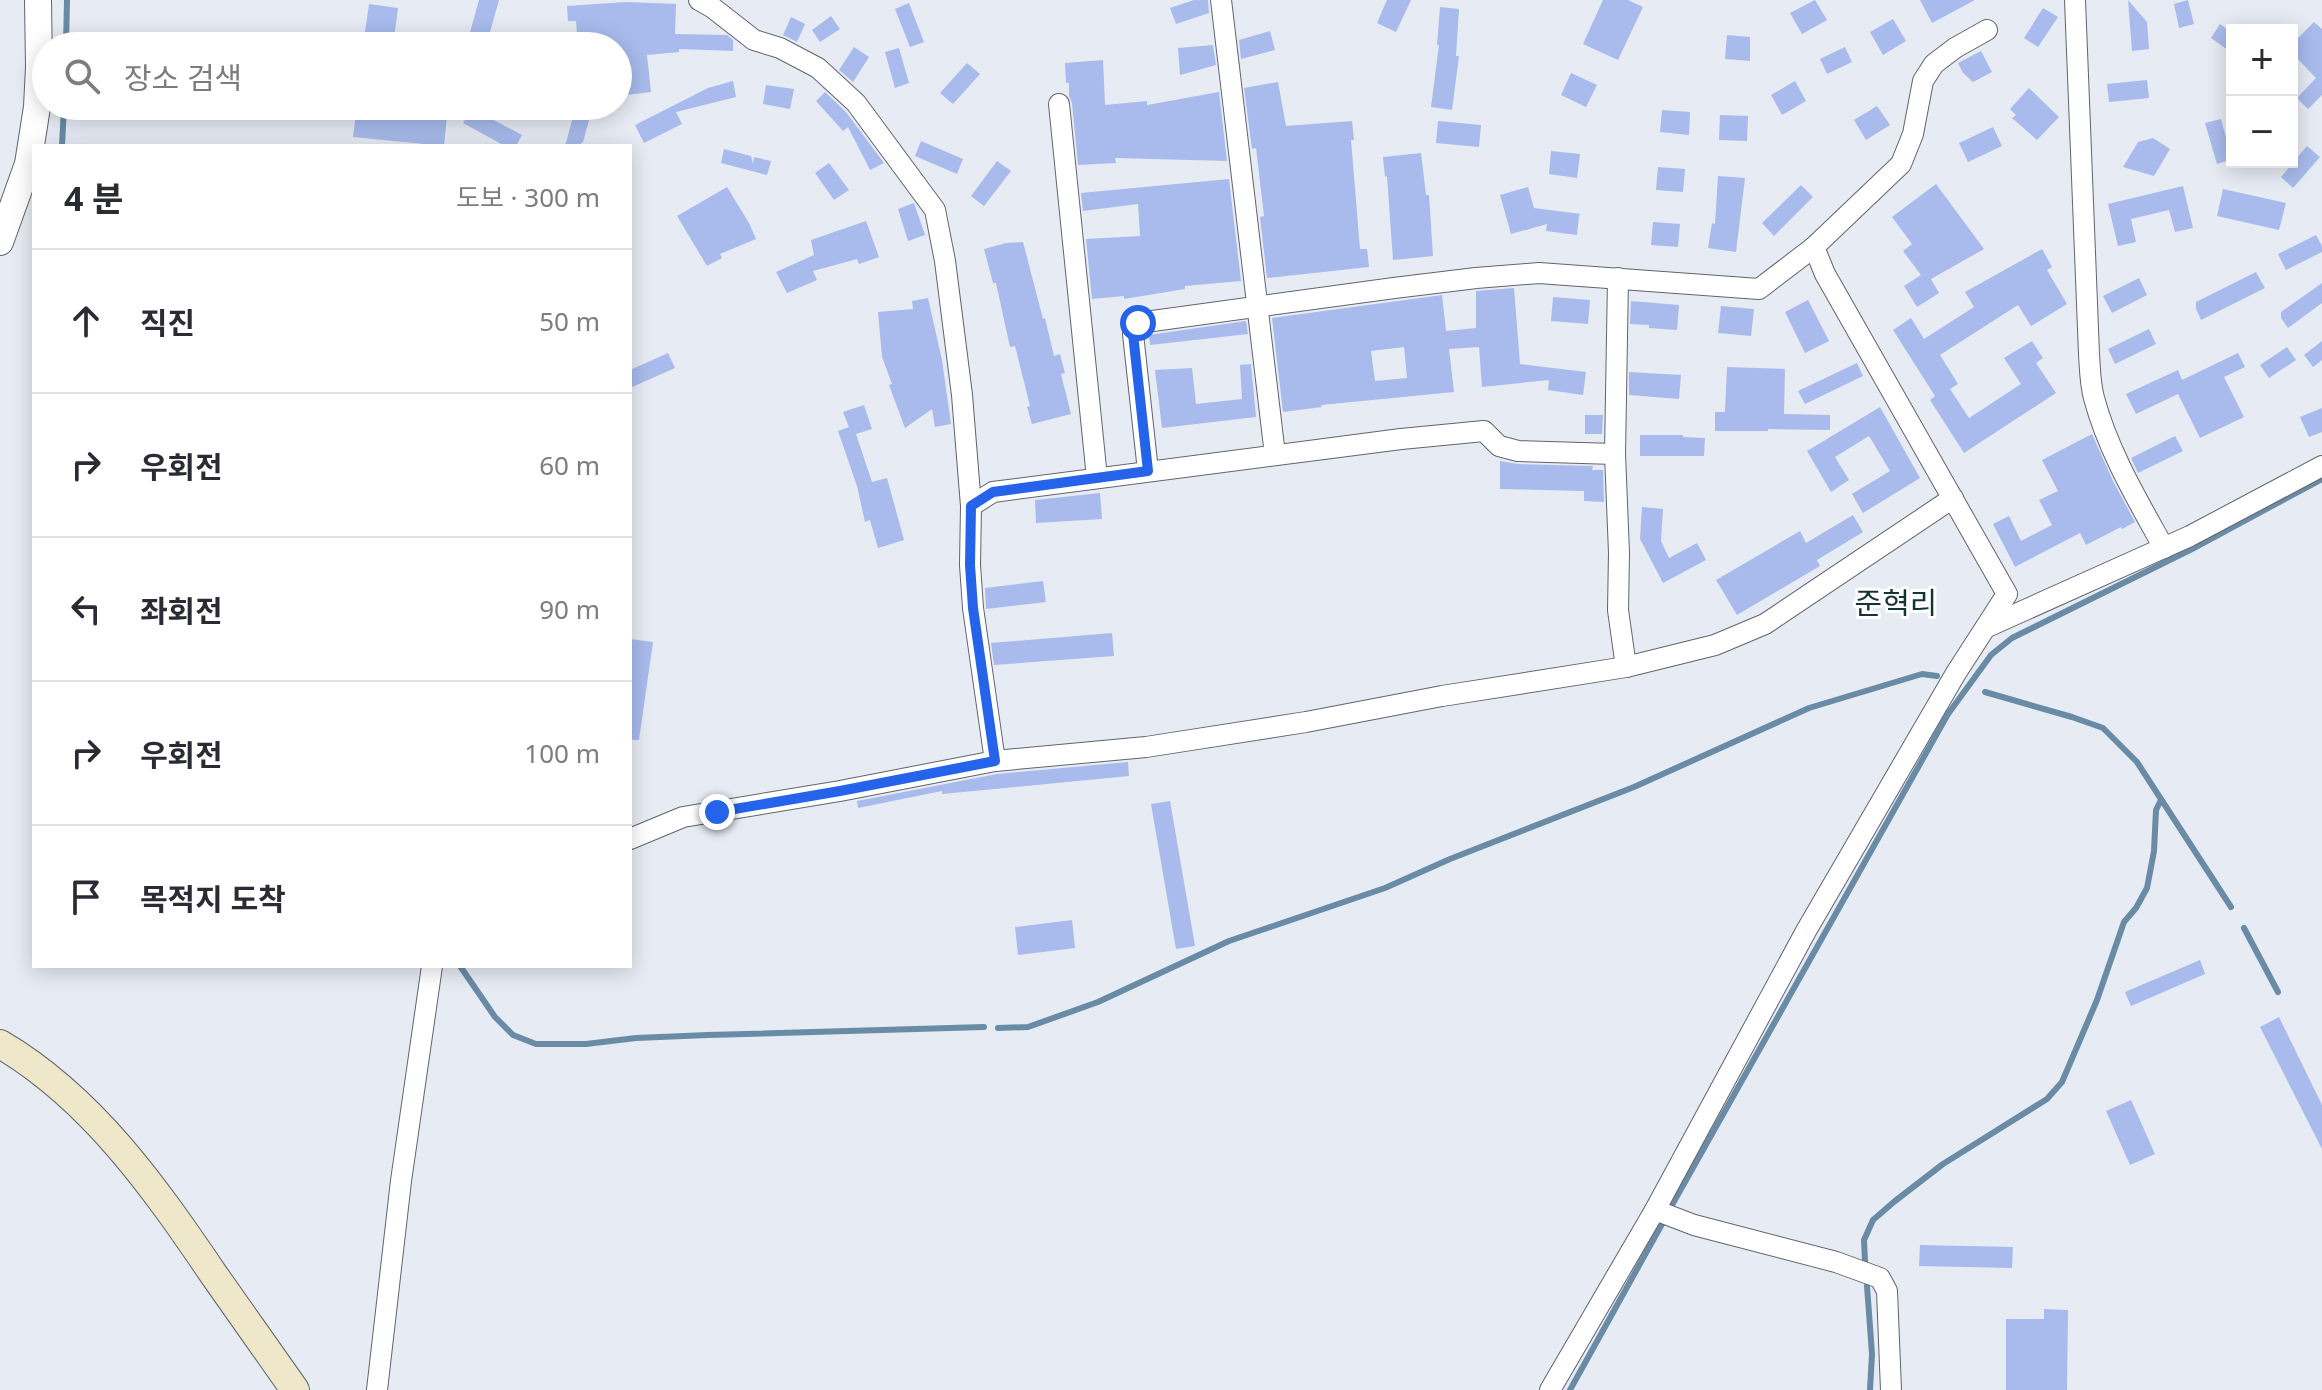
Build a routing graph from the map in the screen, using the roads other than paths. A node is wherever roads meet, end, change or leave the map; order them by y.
1 (38, 0) edge
2 (699, 0) edge
3 (1221, 0) edge
4 (2075, 0) edge
5 (1987, 30) dead end
6 (38, 32) edge
7 (1059, 104) dead end
8 (34, 120) edge
9 (0, 242) edge
10 (1814, 247) junction
11 (1618, 278) junction
12 (1258, 306) junction
13 (1615, 454) junction
14 (1275, 455) junction
15 (2322, 466) edge
16 (1148, 471) junction
17 (1097, 478) junction
18 (1953, 498) junction
19 (971, 506) junction
20 (2164, 548) junction
21 (1987, 627) junction
22 (1626, 667) junction
23 (995, 761) junction
24 (632, 838) edge
25 (432, 968) edge
26 (0, 1044) edge
27 (1655, 1210) junction
28 (295, 1390) edge
29 (377, 1390) edge
30 (1550, 1390) edge
31 (1891, 1390) edge

1 - 6 street
2 - 19 street
3 - 12 street
4 - 20 street
5 - 10 street
7 - 17 street
8 - 9 street
10 - 11 street
10 - 18 street
11 - 12 street
11 - 13 street
12 - 14 street
12 - 16 street
13 - 14 street
13 - 22 street
14 - 16 street
15 - 20 street
16 - 17 street
17 - 19 street
18 - 21 street
18 - 22 street
19 - 23 street
20 - 21 street
21 - 27 street
22 - 23 street
23 - 24 street
25 - 29 street
26 - 28 main road
27 - 30 street
27 - 31 street

